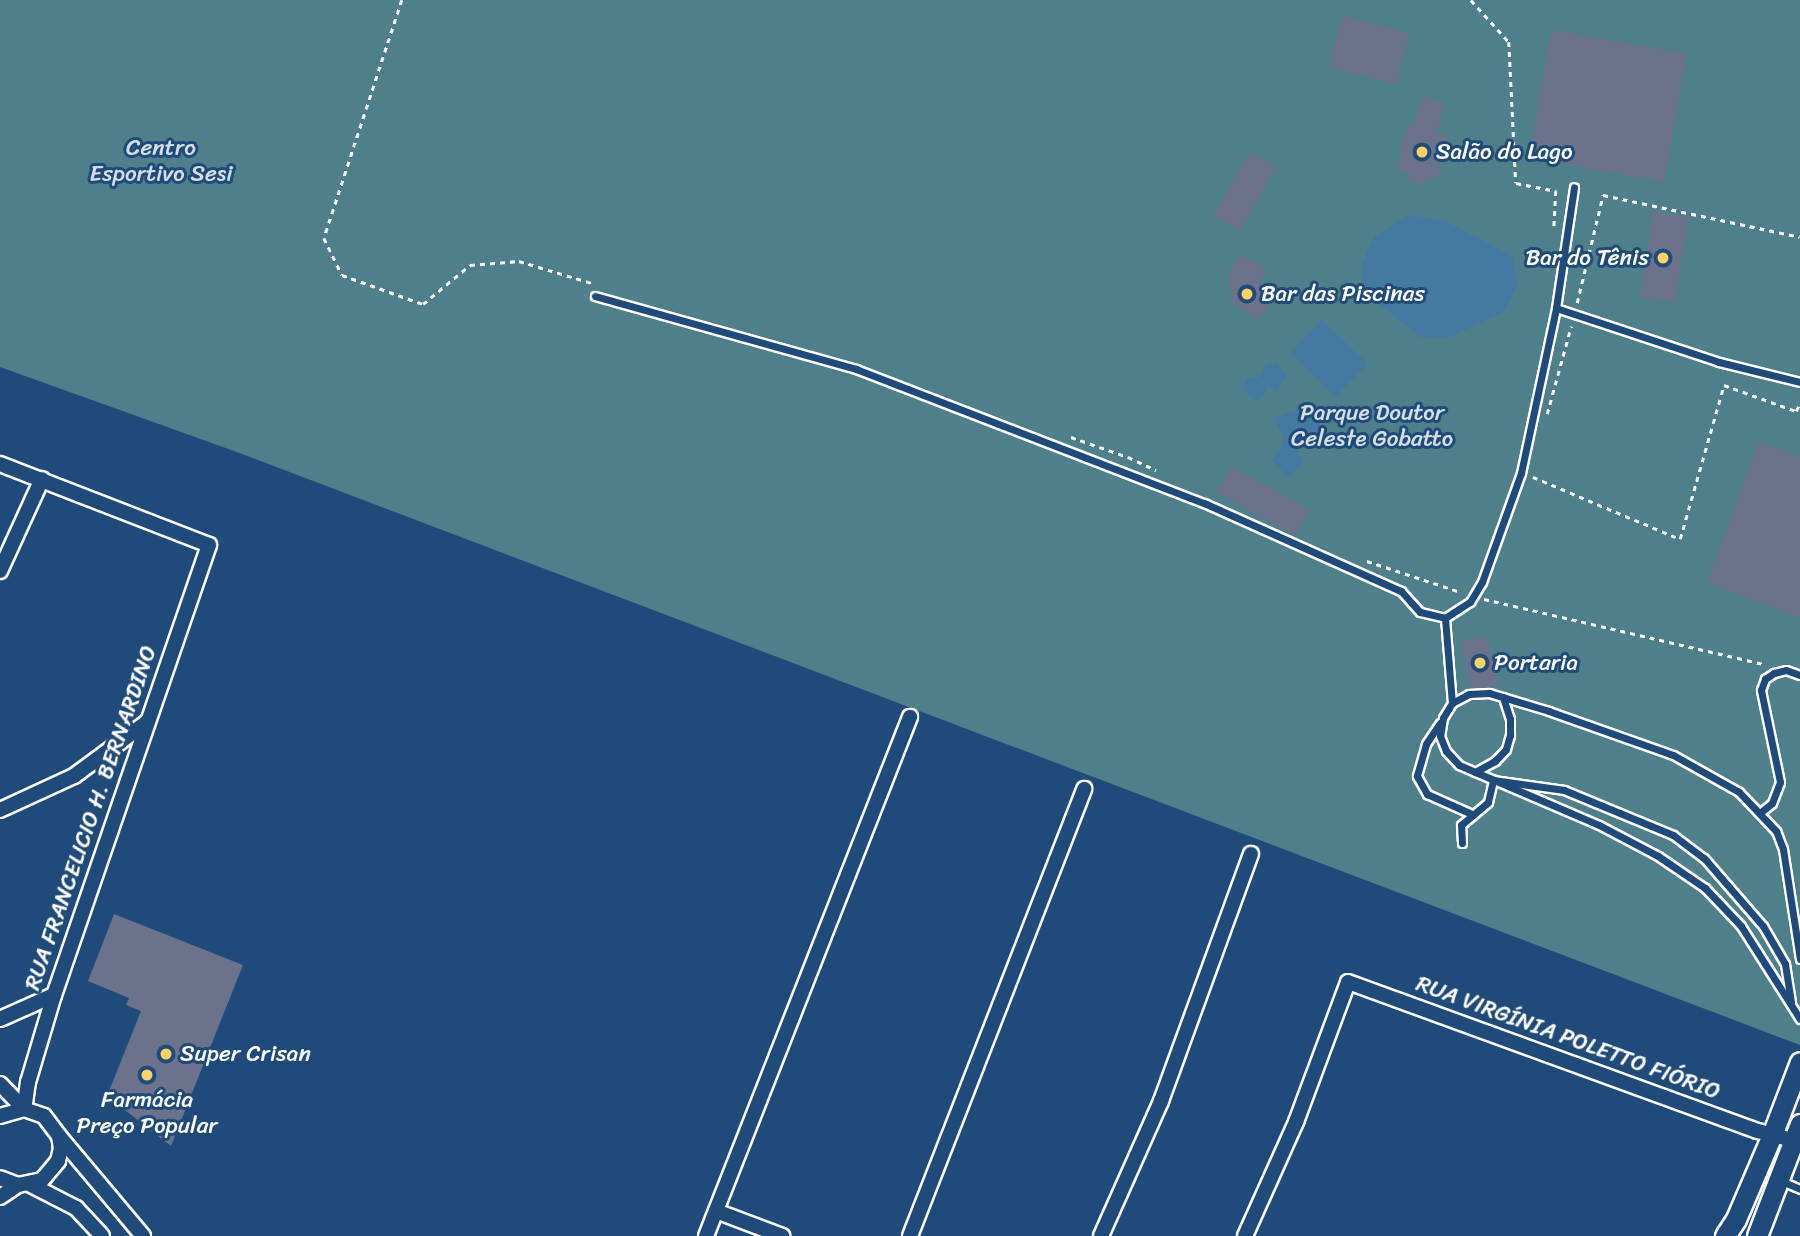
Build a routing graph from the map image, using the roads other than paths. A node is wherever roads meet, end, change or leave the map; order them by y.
1 (1574, 187) dead end
2 (595, 296) dead end
3 (1556, 308) junction
4 (1800, 382) edge
5 (0, 464) edge
6 (42, 479) junction
7 (0, 571) edge
8 (1444, 618) junction
9 (1800, 673) edge
10 (1503, 697) junction
11 (1452, 703) junction
12 (910, 718) dead end
13 (1443, 718) junction
14 (147, 722) junction
15 (1475, 772) junction
16 (1493, 780) junction
17 (1084, 789) dead end
18 (0, 810) edge
19 (1761, 812) junction
20 (1472, 814) junction
21 (1462, 843) dead end
22 (1251, 855) dead end
23 (1800, 960) edge
24 (1785, 964) junction
25 (54, 995) junction
26 (1791, 1006) junction
27 (0, 1019) edge
28 (1800, 1019) edge
29 (1800, 1062) edge
30 (0, 1084) edge
31 (24, 1109) junction
32 (0, 1116) edge
33 (1772, 1135) junction
34 (1798, 1135) edge
35 (59, 1136) junction
36 (0, 1178) edge
37 (1778, 1180) junction
38 (24, 1185) junction
39 (1800, 1189) edge
40 (0, 1197) edge
41 (716, 1211) junction
42 (710, 1235) edge
43 (102, 1236) edge
44 (143, 1236) edge
45 (782, 1236) edge
46 (910, 1236) edge
47 (1101, 1236) edge
48 (1245, 1236) edge
49 (1725, 1236) edge
50 (1757, 1236) edge

1 - 3 lane
2 - 8 lane
3 - 4 lane
3 - 8 lane
5 - 6 street
6 - 7 street
6 - 14 street, RUA FRANCELICIO H. BERNARDINO
8 - 11 lane
9 - 19 lane
10 - 11 lane
10 - 15 lane
10 - 19 lane
11 - 13 lane
12 - 41 street
13 - 15 lane
13 - 20 lane
14 - 18 street
14 - 25 street, RUA FRANCELICIO H. BERNARDINO
15 - 16 lane
16 - 20 lane
16 - 24 lane
16 - 26 lane
17 - 46 street
19 - 23 lane
20 - 21 lane
22 - 47 street
23 - 24 lane
24 - 26 lane
25 - 27 street
25 - 31 street, RUA FRANCELICIO H. BERNARDINO
26 - 28 lane
29 - 33 main road
30 - 31 street
31 - 32 street
31 - 35 street
33 - 34 street, RUA VIRGÍNIA POLETTO FIÓRIO
33 - 48 street, RUA VIRGÍNIA POLETTO FIÓRIO
33 - 49 main road
34 - 37 main road
35 - 38 street
35 - 44 street
36 - 38 street
37 - 39 lane
37 - 50 main road
38 - 40 street
38 - 43 street
41 - 42 street
41 - 45 street

